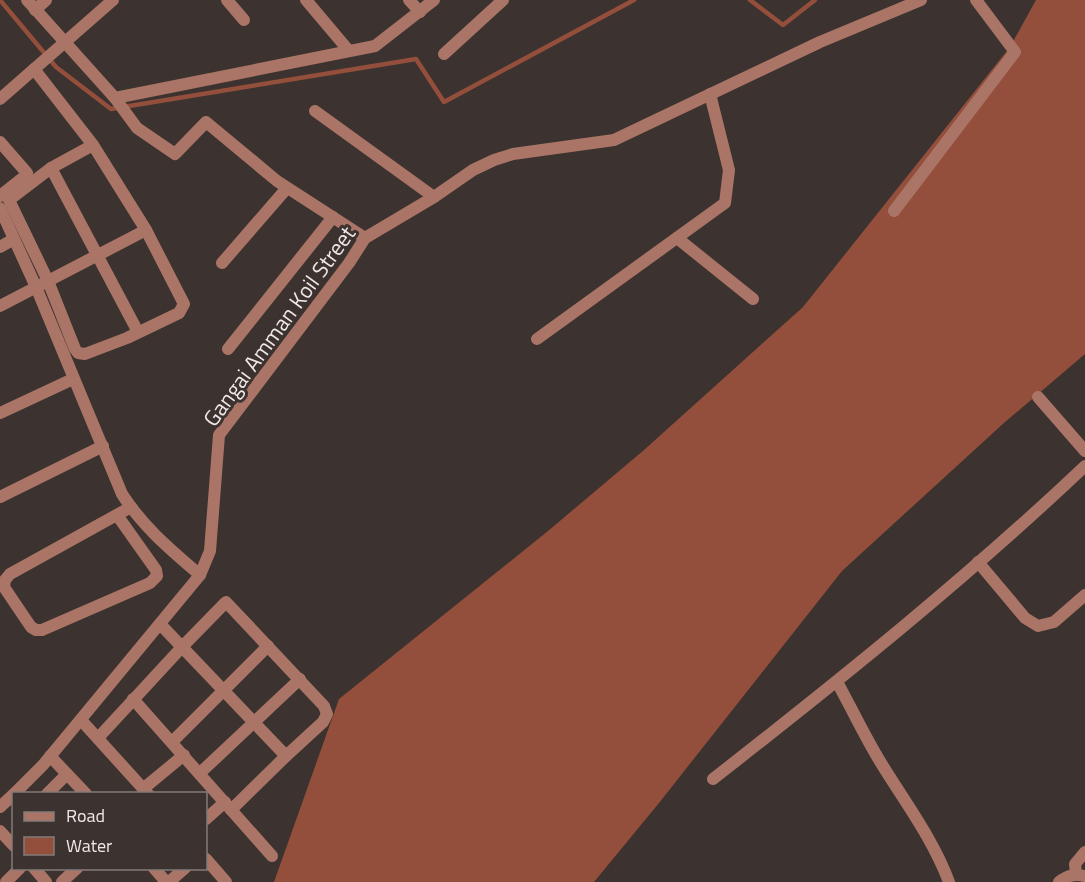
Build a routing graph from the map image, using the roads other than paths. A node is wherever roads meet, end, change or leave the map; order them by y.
1 (46, 0) edge
2 (113, 0) edge
3 (227, 0) edge
4 (306, 0) edge
5 (409, 0) edge
6 (434, 0) edge
7 (503, 0) edge
8 (921, 0) edge
9 (976, 0) edge
10 (31, 5) edge
11 (420, 12) junction
12 (244, 20) dead end
13 (65, 43) junction
14 (349, 51) junction
15 (444, 54) dead end
16 (39, 65) junction
17 (710, 94) junction
18 (0, 99) edge
19 (116, 99) junction
20 (315, 111) dead end
21 (0, 142) edge
22 (93, 145) junction
23 (51, 168) junction
24 (287, 188) junction
25 (0, 196) edge
26 (434, 197) junction
27 (0, 208) edge
28 (894, 211) dead end
29 (333, 217) junction
30 (146, 230) junction
31 (365, 238) junction
32 (677, 238) junction
33 (14, 239) junction
34 (0, 247) edge
35 (98, 256) junction
36 (222, 263) dead end
37 (48, 281) junction
38 (36, 287) junction
39 (753, 299) dead end
40 (0, 306) edge
41 (138, 332) junction
42 (537, 339) dead end
43 (228, 349) dead end
44 (73, 379) junction
45 (1038, 397) dead end
46 (0, 413) edge
47 (103, 446) junction
48 (1085, 451) edge
49 (1085, 465) edge
50 (0, 497) edge
51 (128, 504) junction
52 (117, 515) junction
53 (978, 562) junction
54 (0, 568) edge
55 (200, 574) junction
56 (1085, 595) edge
57 (160, 624) junction
58 (268, 646) junction
59 (182, 647) junction
60 (300, 679) junction
61 (837, 682) junction
62 (224, 691) junction
63 (133, 699) junction
64 (81, 720) junction
65 (254, 724) junction
66 (98, 738) junction
67 (172, 742) junction
68 (184, 755) junction
69 (50, 756) junction
70 (286, 756) junction
71 (200, 773) junction
72 (67, 774) junction
73 (713, 779) dead end
74 (146, 791) edge
75 (16, 792) edge
76 (49, 792) edge
77 (84, 792) edge
78 (12, 796) edge
79 (228, 806) junction
80 (0, 807) edge
81 (207, 818) edge
82 (1085, 852) edge
83 (272, 856) dead end
84 (207, 860) edge
85 (18, 870) edge
86 (36, 870) edge
87 (75, 870) edge
88 (156, 870) edge
89 (183, 870) edge
90 (1080, 875) edge
91 (6, 882) edge
92 (46, 882) edge
93 (62, 882) edge
94 (168, 882) edge
95 (226, 882) edge
96 (949, 882) edge
97 (1059, 882) edge

1 - 10 street
2 - 13 street
3 - 12 street
4 - 14 street
5 - 11 street
6 - 11 street
7 - 15 street
8 - 17 street, Gangai Amman Koil Street
9 - 28 street
10 - 13 street
11 - 14 street
13 - 16 street
13 - 19 street
14 - 19 street
16 - 18 street
16 - 22 street
17 - 26 street, Gangai Amman Koil Street
17 - 32 street
19 - 24 street
20 - 26 street
21 - 25 street
22 - 23 street
22 - 30 street
23 - 35 street
23 - 37 street
24 - 29 street
24 - 36 street
26 - 31 street, Gangai Amman Koil Street
27 - 33 street
29 - 31 street
29 - 43 street
30 - 35 street
30 - 41 street
31 - 55 street, Gangai Amman Koil Street
32 - 39 street
32 - 42 street
33 - 34 street
33 - 38 street
35 - 37 street
35 - 41 street
37 - 38 street
37 - 41 street
38 - 40 street
38 - 44 street
44 - 46 street
44 - 47 street
45 - 48 street
47 - 50 street
47 - 51 street
49 - 53 street
51 - 52 street
51 - 54 street
51 - 55 street
52 - 52 street
53 - 56 street
53 - 61 street
55 - 57 street, Gangai Amman Koil Street
57 - 59 street
57 - 64 street, Gangai Amman Koil Street
58 - 59 street
58 - 60 street
58 - 62 street
59 - 62 street
59 - 63 street
60 - 65 street
60 - 70 street
61 - 73 street
61 - 96 street
62 - 65 street
62 - 67 street
63 - 66 street
63 - 67 street
64 - 66 street
64 - 69 street, Gangai Amman Koil Street
65 - 70 street
65 - 71 street
66 - 74 street
67 - 68 street
68 - 71 street
68 - 74 street
69 - 72 street
69 - 75 street, Gangai Amman Koil Street
70 - 79 street
71 - 79 street
72 - 76 street
72 - 77 street
78 - 80 street, Gangai Amman Koil Street
79 - 81 street
79 - 83 street
82 - 90 street
84 - 95 street
85 - 91 street
86 - 92 street
87 - 93 street
88 - 94 street
89 - 94 street
90 - 97 street

